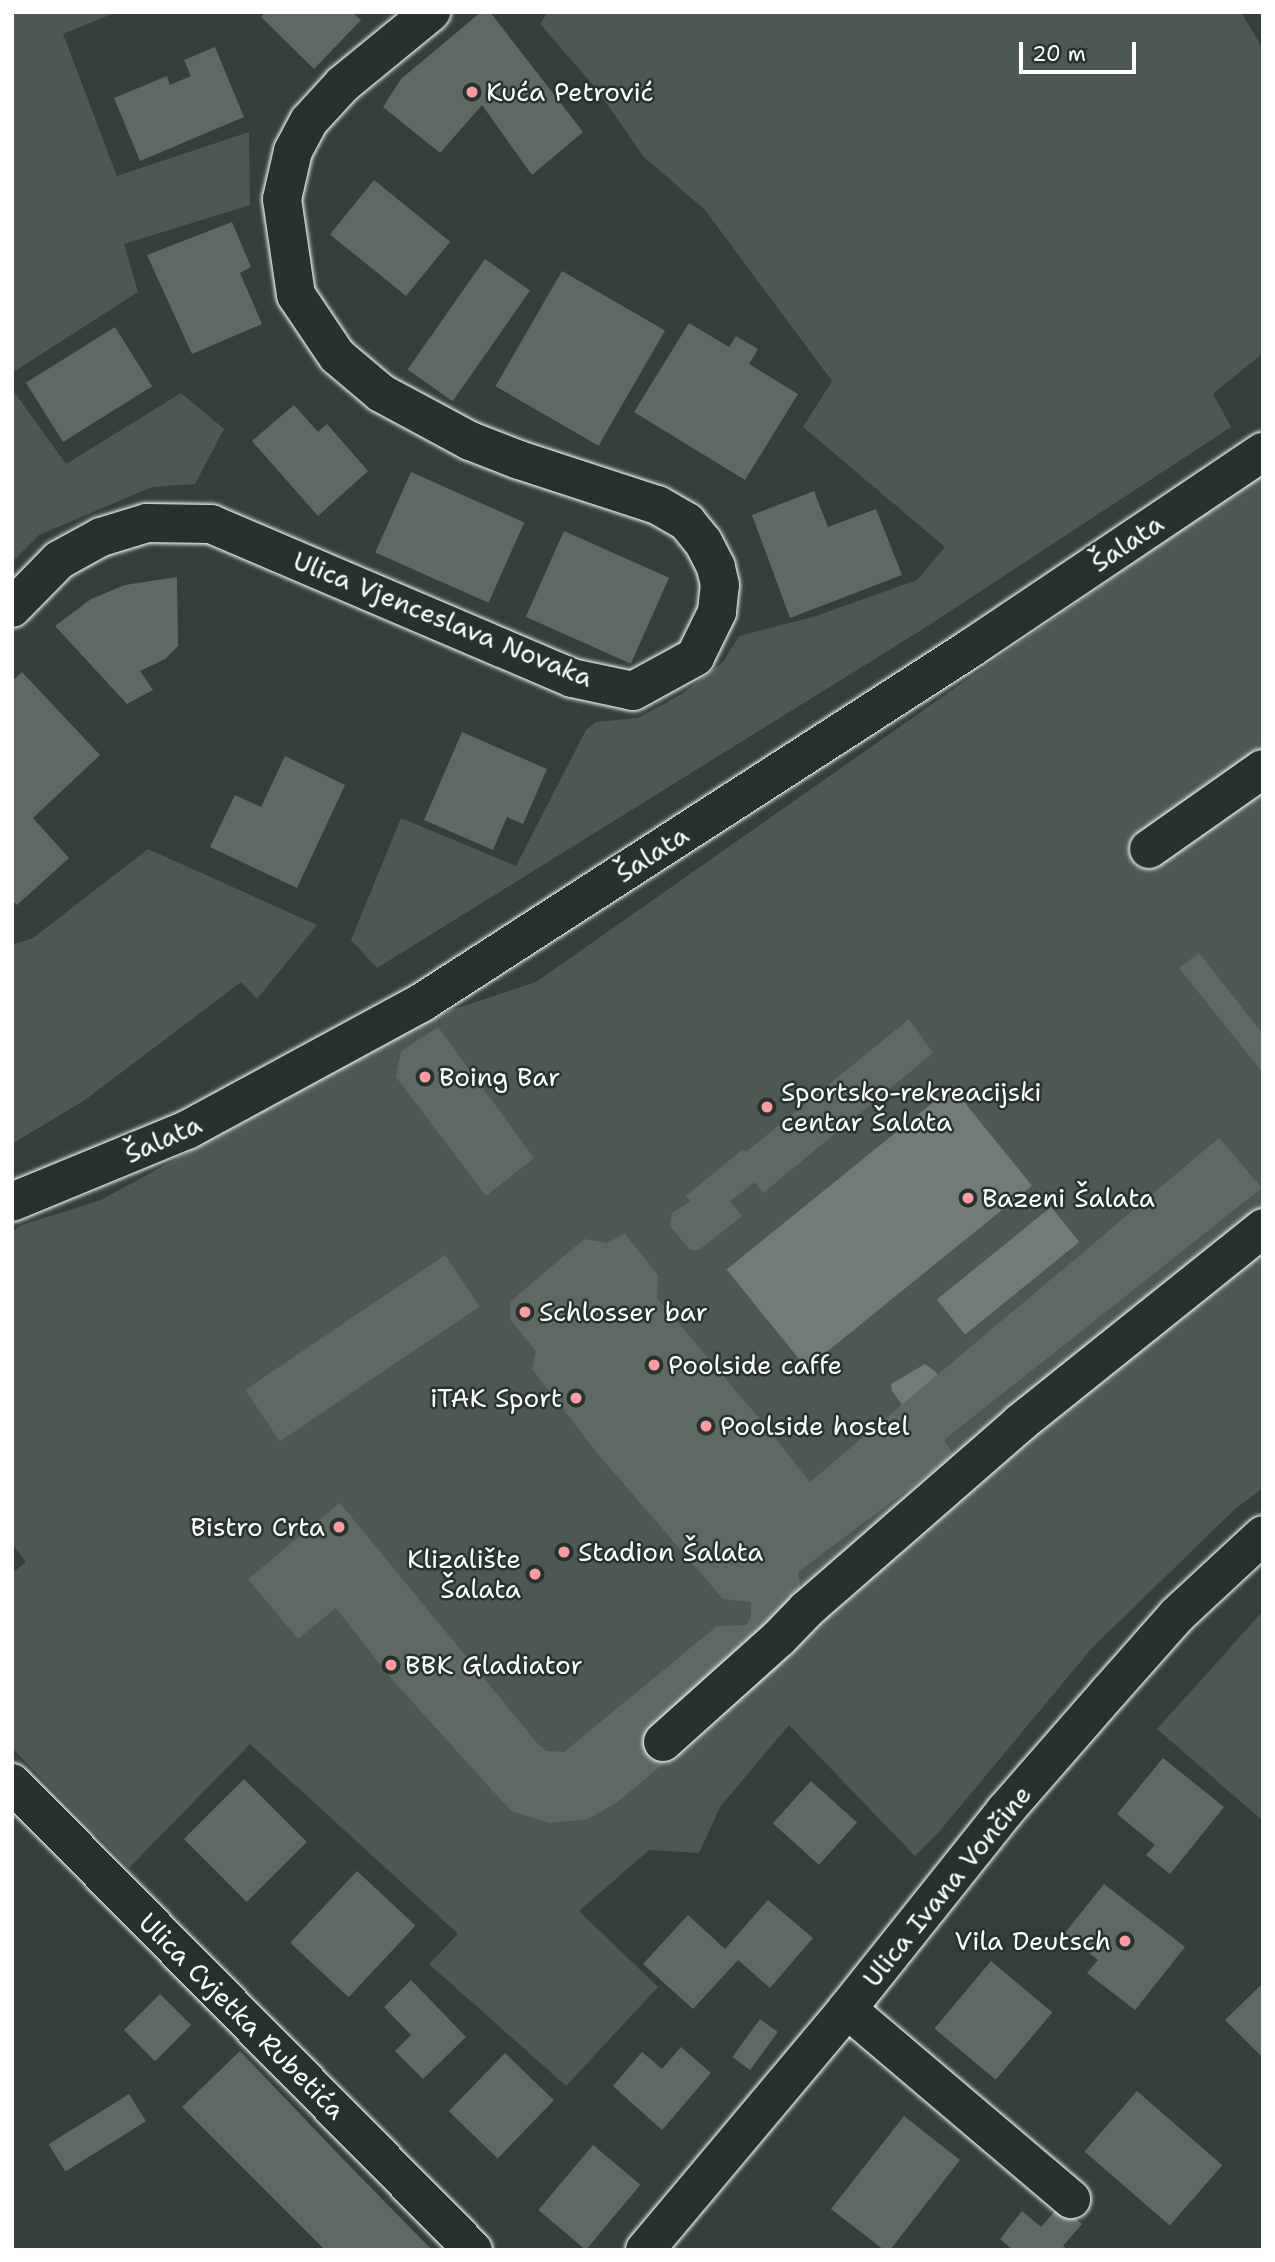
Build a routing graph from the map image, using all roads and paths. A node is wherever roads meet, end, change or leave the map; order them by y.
1 (431, 12) edge
2 (1263, 452) edge
3 (12, 608) edge
4 (1263, 769) edge
5 (1149, 849) dead end
6 (12, 1202) edge
7 (1263, 1228) edge
8 (1263, 1535) edge
9 (663, 1742) dead end
10 (12, 1783) edge
11 (847, 2009) junction
12 (1071, 2199) dead end
13 (473, 2250) edge
14 (645, 2250) edge

1 - 3 street, Ulica Vjenceslava Novaka
2 - 6 street, Šalata
4 - 5 street
7 - 9 street
8 - 11 street, Ulica Ivana Vončine
10 - 13 street, Ulica Cvjetka Rubetića
11 - 12 street
11 - 14 street, Ulica Ivana Vončine

